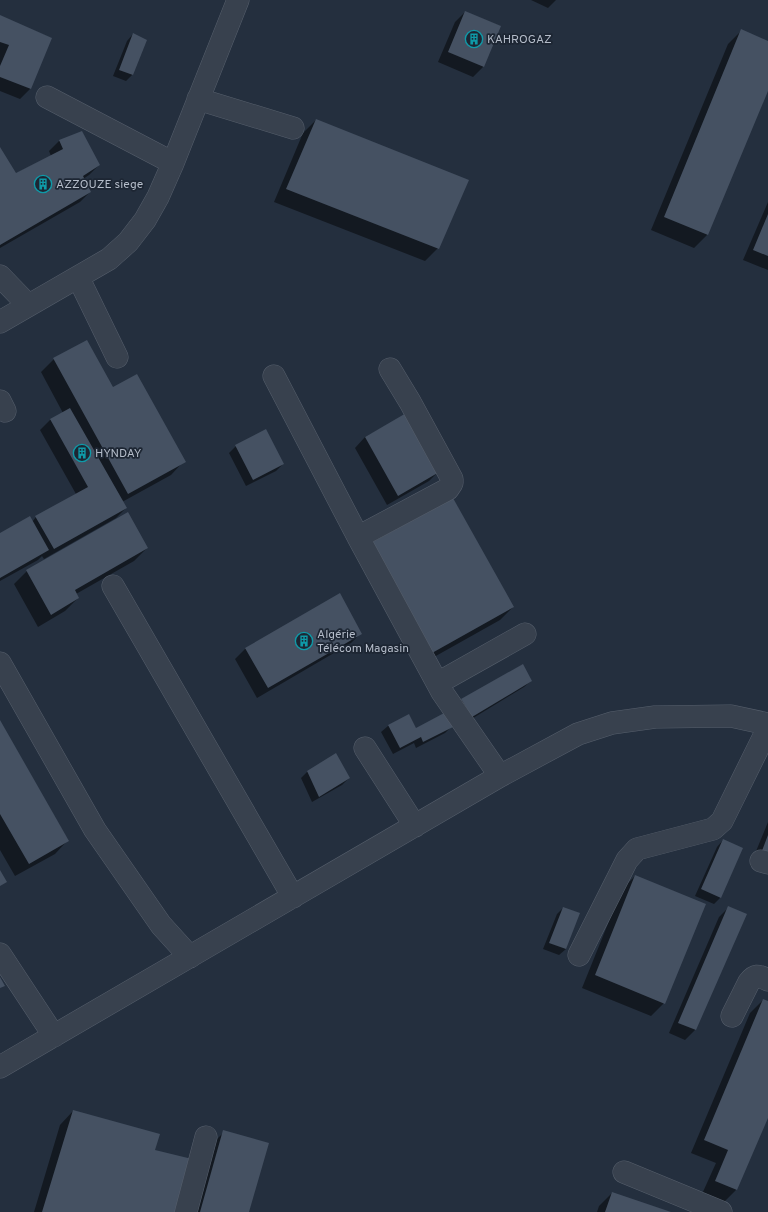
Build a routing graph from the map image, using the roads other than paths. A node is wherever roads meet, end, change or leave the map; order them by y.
1 (238, 0) edge
2 (47, 97) dead end
3 (198, 99) junction
4 (293, 128) dead end
5 (172, 163) junction
6 (0, 276) edge
7 (78, 276) junction
8 (28, 305) junction
9 (0, 322) edge
10 (117, 357) dead end
11 (390, 369) dead end
12 (274, 376) dead end
13 (358, 537) junction
14 (113, 586) dead end
15 (525, 634) dead end
16 (0, 663) edge
17 (438, 683) junction
18 (768, 724) edge
19 (768, 728) edge
20 (364, 748) dead end
21 (500, 776) junction
22 (416, 826) junction
23 (293, 897) junction
24 (0, 954) edge
25 (579, 955) dead end
26 (190, 957) junction
27 (768, 980) edge
28 (732, 1016) dead end
29 (54, 1036) junction
30 (0, 1067) edge
31 (206, 1137) dead end
32 (624, 1172) dead end
33 (186, 1212) edge
34 (721, 1212) edge

1 - 3 street
2 - 5 street
3 - 4 street
3 - 5 street
5 - 7 street
6 - 8 street
7 - 8 street
7 - 10 street
8 - 9 street
11 - 13 street
12 - 13 street
13 - 17 street
14 - 23 street
15 - 17 street
16 - 26 street
17 - 21 street
18 - 21 street
19 - 25 street
20 - 22 street
21 - 22 street
22 - 23 street
23 - 26 street
24 - 29 street
26 - 29 street
27 - 28 street
29 - 30 street
31 - 33 street
32 - 34 street

